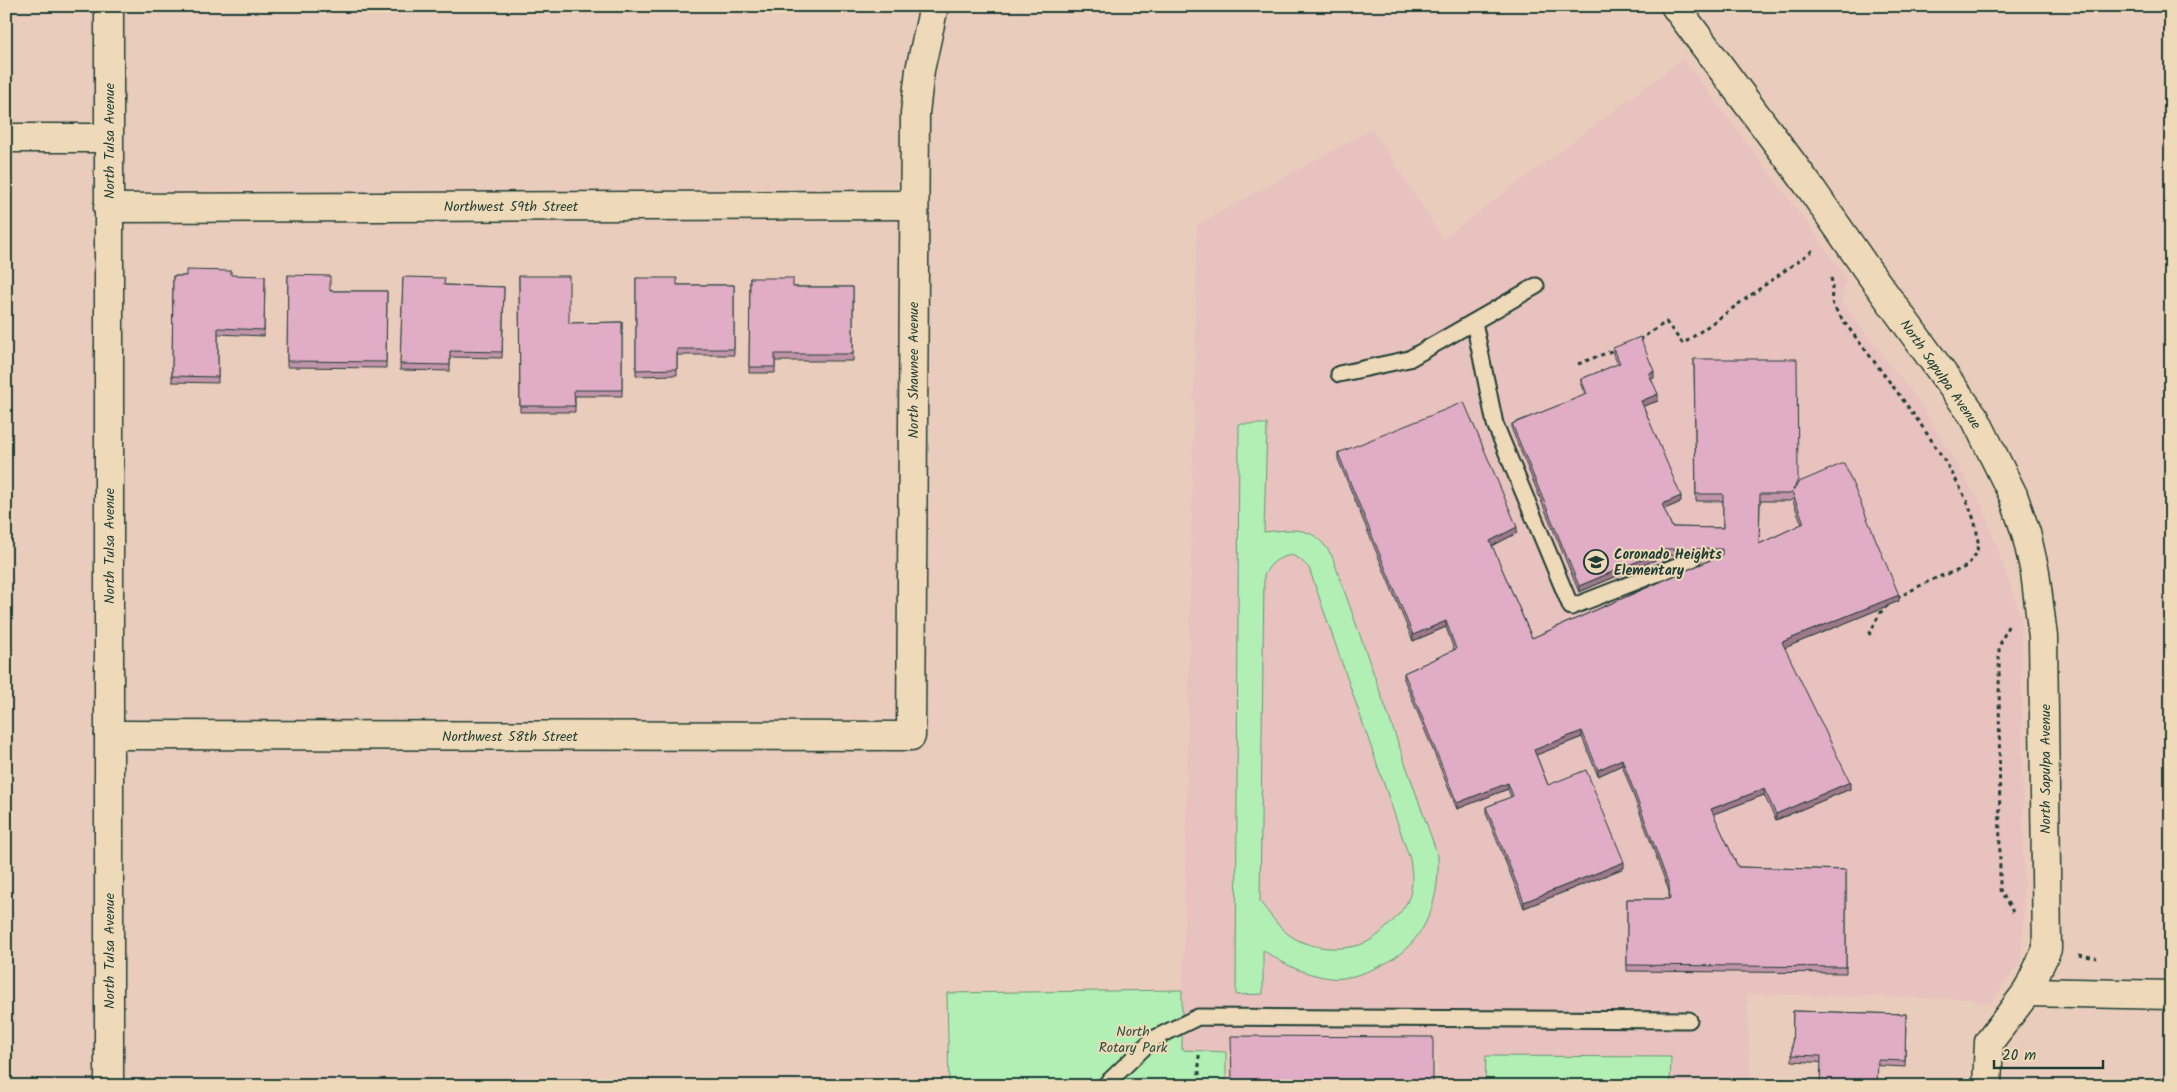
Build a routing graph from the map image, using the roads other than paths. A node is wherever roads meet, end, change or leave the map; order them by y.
1 (109, 6) edge
2 (934, 6) edge
3 (1675, 6) edge
4 (6, 138) edge
5 (108, 138) junction
6 (913, 205) junction
7 (108, 208) junction
8 (1536, 286) dead end
9 (1474, 322) junction
10 (1339, 374) dead end
11 (1692, 560) edge
12 (110, 735) junction
13 (911, 736) joint
14 (2027, 992) junction
15 (2171, 996) edge
16 (1689, 1020) dead end
17 (110, 1086) edge
18 (1104, 1086) edge
19 (1987, 1086) edge

1 - 5 street, North Tulsa Avenue
2 - 6 street, North Shawnee Avenue
3 - 14 street, North Sapulpa Avenue
4 - 5 street
5 - 7 street, North Tulsa Avenue
6 - 7 street, Northwest 59th Street
6 - 13 street, North Shawnee Avenue
7 - 12 street, North Tulsa Avenue
8 - 9 lane
9 - 10 lane
9 - 11 lane
12 - 13 street, Northwest 58th Street
12 - 17 street, North Tulsa Avenue
14 - 15 street
14 - 19 street, North Sapulpa Avenue
16 - 18 lane

